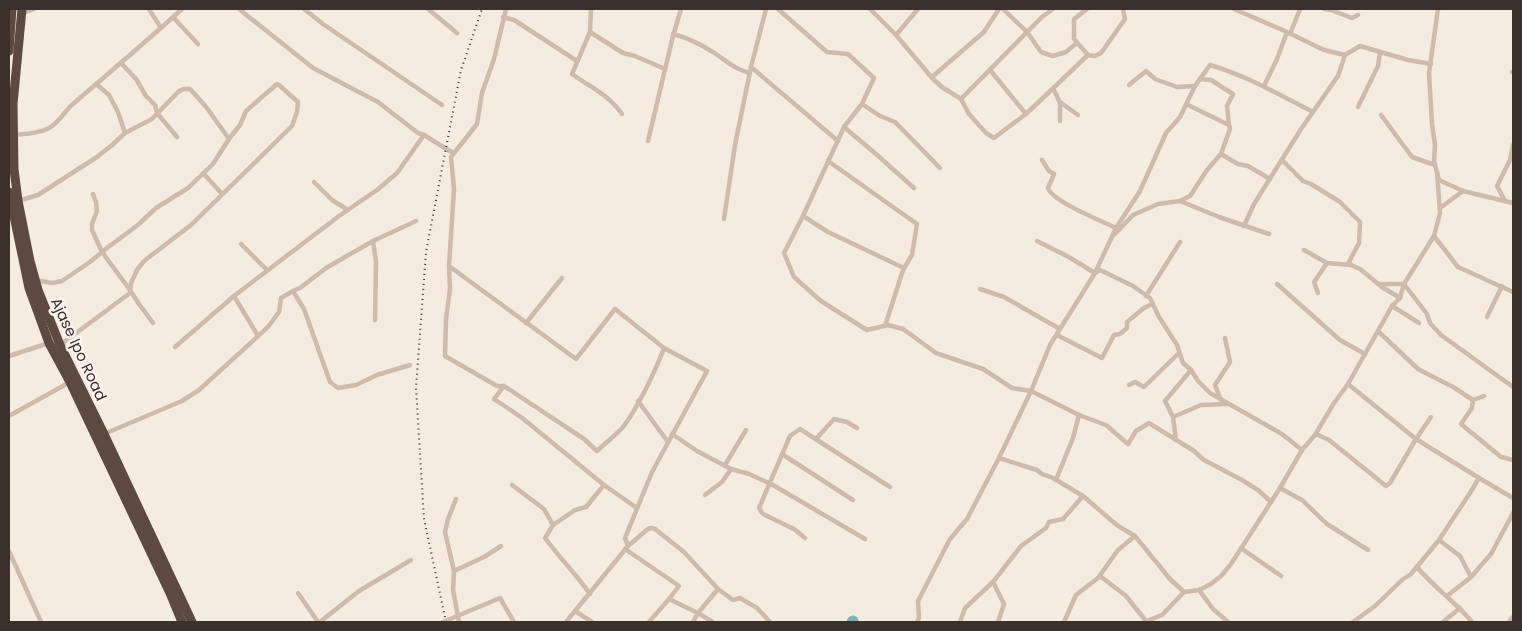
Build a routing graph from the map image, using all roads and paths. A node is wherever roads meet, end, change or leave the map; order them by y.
1 (12, 9) edge
2 (34, 9) edge
3 (149, 9) edge
4 (182, 9) edge
5 (240, 9) edge
6 (304, 9) edge
7 (428, 9) edge
8 (506, 9) edge
9 (591, 9) edge
10 (681, 9) edge
11 (766, 9) edge
12 (778, 9) edge
13 (870, 9) edge
14 (918, 9) edge
15 (999, 9) edge
16 (1003, 9) edge
17 (1043, 9) edge
18 (1053, 9) edge
19 (1087, 9) edge
20 (1123, 9) edge
21 (1234, 9) edge
22 (1300, 9) edge
23 (1324, 9) edge
24 (1438, 9) edge
25 (22, 11) edge
26 (1047, 14) junction
27 (1358, 16) dead end
28 (172, 17) junction
29 (503, 18) junction
30 (10, 23) edge
31 (160, 28) junction
32 (590, 32) junction
33 (1027, 32) junction
34 (457, 33) dead end
35 (1288, 33) junction
36 (673, 34) junction
37 (896, 35) junction
38 (1077, 43) junction
39 (198, 44) dead end
40 (9, 51) edge
41 (1380, 52) junction
42 (1088, 55) junction
43 (1345, 55) junction
44 (577, 61) junction
45 (121, 63) junction
46 (1431, 64) junction
47 (665, 69) junction
48 (750, 70) junction
49 (990, 70) junction
50 (932, 78) junction
51 (1200, 79) junction
52 (96, 84) junction
53 (1130, 85) dead end
54 (1195, 86) junction
55 (1264, 86) junction
56 (1053, 88) junction
57 (961, 99) junction
58 (1060, 102) junction
59 (862, 104) junction
60 (1186, 104) junction
61 (442, 105) dead end
62 (1358, 107) dead end
63 (1313, 112) junction
64 (157, 113) junction
65 (622, 114) dead end
66 (1026, 114) junction
67 (1381, 115) dead end
68 (1078, 116) dead end
69 (1060, 121) dead end
70 (1229, 125) junction
71 (844, 128) junction
72 (125, 133) junction
73 (13, 135) junction
74 (424, 135) junction
75 (176, 137) dead end
76 (229, 139) junction
77 (838, 140) junction
78 (648, 141) dead end
79 (1513, 145) edge
80 (453, 153) junction
81 (1221, 154) junction
82 (1042, 160) dead end
83 (1282, 160) junction
84 (828, 161) junction
85 (1435, 165) junction
86 (940, 168) dead end
87 (1437, 172) junction
88 (203, 173) junction
89 (1270, 179) junction
90 (314, 182) dead end
91 (914, 188) dead end
92 (1464, 191) junction
93 (9, 192) edge
94 (93, 194) dead end
95 (222, 194) junction
96 (18, 201) junction
97 (1180, 201) junction
98 (1505, 201) junction
99 (1513, 203) edge
100 (1440, 208) junction
101 (348, 210) junction
102 (804, 216) junction
103 (724, 219) dead end
104 (416, 221) dead end
105 (1244, 226) junction
106 (1116, 228) junction
107 (1269, 234) dead end
108 (1434, 236) junction
109 (1112, 238) junction
110 (373, 241) junction
111 (1037, 241) dead end
112 (1180, 242) dead end
113 (241, 244) dead end
114 (1304, 250) dead end
115 (102, 252) junction
116 (1328, 263) junction
117 (449, 266) junction
118 (1351, 266) junction
119 (904, 268) junction
120 (267, 270) junction
121 (1095, 273) junction
122 (562, 278) dead end
123 (35, 280) junction
124 (1278, 284) dead end
125 (1378, 284) junction
126 (1404, 284) junction
127 (1502, 286) junction
128 (980, 289) dead end
129 (130, 290) junction
130 (293, 291) junction
131 (1513, 292) edge
132 (1318, 293) dead end
133 (234, 296) junction
134 (1146, 296) junction
135 (1400, 298) junction
136 (1152, 304) junction
137 (1392, 306) junction
138 (1487, 317) dead end
139 (375, 320) dead end
140 (153, 323) dead end
141 (526, 323) junction
142 (1420, 323) dead end
143 (885, 326) junction
144 (1060, 329) junction
145 (1378, 331) junction
146 (1057, 334) junction
147 (258, 336) junction
148 (1225, 338) dead end
149 (49, 343) junction
150 (60, 345) junction
151 (174, 347) dead end
152 (664, 348) junction
153 (1179, 353) junction
154 (1365, 354) junction
155 (9, 356) edge
156 (410, 365) dead end
157 (1191, 370) junction
158 (70, 382) junction
159 (1348, 384) junction
160 (1129, 385) dead end
161 (504, 386) junction
162 (1513, 387) edge
163 (1031, 391) junction
164 (1484, 396) dead end
165 (1221, 400) junction
166 (1473, 400) junction
167 (638, 401) junction
168 (1227, 404) junction
169 (1079, 415) junction
170 (9, 416) edge
171 (1173, 416) junction
172 (1431, 417) dead end
173 (857, 428) dead end
174 (746, 430) dead end
175 (104, 434) junction
176 (672, 434) junction
177 (1316, 434) junction
178 (816, 439) junction
179 (1416, 439) junction
180 (1176, 440) junction
181 (668, 442) junction
182 (1302, 450) junction
183 (782, 454) junction
184 (999, 458) junction
185 (1513, 460) edge
186 (725, 465) junction
187 (730, 469) junction
188 (1478, 478) junction
189 (1056, 480) junction
190 (770, 484) junction
191 (512, 485) dead end
192 (604, 485) junction
193 (890, 487) dead end
194 (1280, 488) junction
195 (705, 495) dead end
196 (1084, 496) junction
197 (1513, 498) edge
198 (456, 499) dead end
199 (853, 500) dead end
200 (1270, 502) junction
201 (637, 508) junction
202 (1513, 513) edge
203 (553, 525) junction
204 (1135, 536) junction
205 (805, 538) dead end
206 (865, 539) dead end
207 (1439, 540) junction
208 (501, 546) dead end
209 (627, 547) junction
210 (1241, 548) junction
211 (1368, 550) dead end
212 (9, 551) edge
213 (411, 560) dead end
214 (1417, 567) junction
215 (454, 571) junction
216 (1100, 576) junction
217 (1282, 576) dead end
218 (1471, 577) junction
219 (993, 582) junction
220 (718, 589) junction
221 (1199, 590) junction
222 (1184, 592) junction
223 (298, 593) dead end
224 (590, 594) junction
225 (1447, 596) junction
226 (669, 599) junction
227 (1460, 608) junction
228 (576, 611) junction
229 (698, 613) junction
230 (458, 615) junction
231 (41, 622) edge
232 (182, 622) edge
233 (192, 622) edge
234 (319, 622) edge
235 (443, 622) edge
236 (459, 622) edge
237 (514, 622) edge
238 (566, 622) edge
239 (592, 622) edge
240 (649, 622) edge
241 (693, 622) edge
242 (713, 622) edge
243 (770, 622) edge
244 (917, 622) edge
245 (960, 622) edge
246 (998, 622) edge
247 (1064, 622) edge
248 (1145, 622) edge
249 (1228, 622) edge
250 (1353, 622) edge
251 (1442, 622) edge
252 (1472, 622) edge

1 - 30 highway
2 - 25 street
3 - 31 street
4 - 28 street
5 - 74 street
6 - 61 street
7 - 34 street
8 - 29 street
9 - 32 street
10 - 36 street
11 - 48 street
12 - 59 street
13 - 37 street
14 - 37 street
15 - 50 street
16 - 33 street
17 - 26 street
18 - 26 street
19 - 38 street
20 - 42 street
21 - 35 street
22 - 35 street
23 - 27 street
24 - 46 street
25 - 73 highway, Ajase Ipo Road
26 - 33 street
28 - 31 street
28 - 39 street
29 - 44 street
29 - 80 street
30 - 40 highway
31 - 45 street
32 - 44 street
32 - 47 street
33 - 38 street
33 - 49 street
35 - 43 street
35 - 55 street
36 - 47 street
36 - 48 street
37 - 50 street
38 - 42 street
41 - 43 street
41 - 46 street
41 - 62 street
42 - 56 street
43 - 63 street
44 - 65 street
45 - 52 street
45 - 64 street
46 - 85 street
47 - 78 street
48 - 77 street
48 - 103 street
49 - 57 street
49 - 66 street
50 - 57 street
51 - 54 street
51 - 55 street
51 - 70 street
52 - 72 street
52 - 73 street
53 - 54 street
54 - 60 street
55 - 63 street
56 - 58 street
56 - 66 street
57 - 66 street
58 - 68 street
58 - 69 street
59 - 71 street
59 - 86 street
60 - 70 street
60 - 106 street
63 - 83 street
64 - 72 street
64 - 75 street
64 - 76 street
67 - 85 street
70 - 81 street
71 - 77 street
71 - 91 street
72 - 96 street
73 - 96 highway, Ajase Ipo Road
74 - 80 street
74 - 101 street
76 - 88 street
76 - 95 street
77 - 84 street
79 - 98 street
80 - 117 street
81 - 89 street
81 - 97 street
82 - 106 street
83 - 89 street
83 - 118 street
84 - 102 street
84 - 119 street
85 - 87 street
87 - 92 street
87 - 100 street
88 - 95 street
88 - 115 street
89 - 105 street
90 - 101 street
92 - 98 street
92 - 100 street
93 - 149 highway, Ajase Ipo Road
94 - 115 street
95 - 129 street
96 - 123 highway, Ajase Ipo Road
97 - 105 street
97 - 109 street
98 - 99 street
100 - 108 street
101 - 120 street
102 - 119 street
102 - 143 street
104 - 110 street
105 - 107 street
106 - 109 street
108 - 126 street
108 - 127 street
109 - 121 street
110 - 130 street
110 - 139 street
111 - 121 street
112 - 134 street
113 - 120 street
114 - 116 street
115 - 123 street
115 - 129 street
116 - 118 street
116 - 132 street
117 - 141 street
117 - 161 street
118 - 125 street
119 - 143 street
120 - 133 street
121 - 134 street
121 - 144 street
122 - 141 street
123 - 150 highway, Ajase Ipo Road
124 - 154 street
125 - 126 street
125 - 135 street
126 - 135 street
126 - 162 street
127 - 131 street
127 - 138 street
128 - 144 street
129 - 140 street
129 - 150 street
130 - 147 street
130 - 156 street
133 - 147 street
133 - 151 street
134 - 136 street
135 - 137 street
136 - 146 street
136 - 153 street
137 - 142 street
137 - 145 street
141 - 152 street
143 - 163 street
144 - 146 street
145 - 154 street
145 - 166 street
146 - 163 street
147 - 175 street
148 - 165 street
149 - 155 street
149 - 158 highway, Ajase Ipo Road
150 - 175 highway, Ajase Ipo Road
152 - 167 street
152 - 176 street
153 - 157 street
153 - 160 street
154 - 159 street
157 - 165 street
157 - 171 street
158 - 170 street
158 - 232 highway, Ajase Ipo Road
159 - 177 street
159 - 179 street
161 - 167 street
161 - 192 street
163 - 169 street
163 - 184 street
164 - 166 street
165 - 168 street
166 - 185 street
167 - 181 street
168 - 171 street
168 - 182 street
169 - 180 street
169 - 189 street
171 - 180 street
172 - 179 street
173 - 178 street
174 - 186 street
175 - 233 highway, Ajase Ipo Road
176 - 181 street
176 - 186 street
177 - 179 street
177 - 182 street
178 - 183 street
178 - 193 street
179 - 188 street
180 - 200 street
181 - 201 street
182 - 194 street
183 - 190 street
183 - 199 street
184 - 189 street
184 - 244 street
186 - 187 street
187 - 190 street
187 - 195 street
188 - 197 street
188 - 207 street
189 - 196 street
190 - 205 street
190 - 206 street
191 - 203 street
192 - 201 street
192 - 203 street
194 - 200 street
194 - 211 street
196 - 204 street
196 - 219 street
198 - 215 street
200 - 210 street
201 - 209 street
202 - 218 street
203 - 224 street
204 - 216 street
204 - 222 street
207 - 214 street
207 - 218 street
208 - 215 street
209 - 220 street
209 - 224 street
209 - 226 street
210 - 217 street
210 - 221 street
212 - 231 street
213 - 234 street
214 - 225 street
214 - 250 street
215 - 230 street
216 - 247 street
216 - 248 street
218 - 225 street
219 - 245 street
219 - 246 street
220 - 229 street
220 - 243 street
221 - 222 street
221 - 249 street
222 - 248 street
223 - 234 street
224 - 228 street
225 - 227 street
226 - 229 street
226 - 240 street
227 - 251 street
227 - 252 street
228 - 238 street
228 - 239 street
229 - 241 street
229 - 242 street
230 - 235 street
230 - 236 street
230 - 237 street

